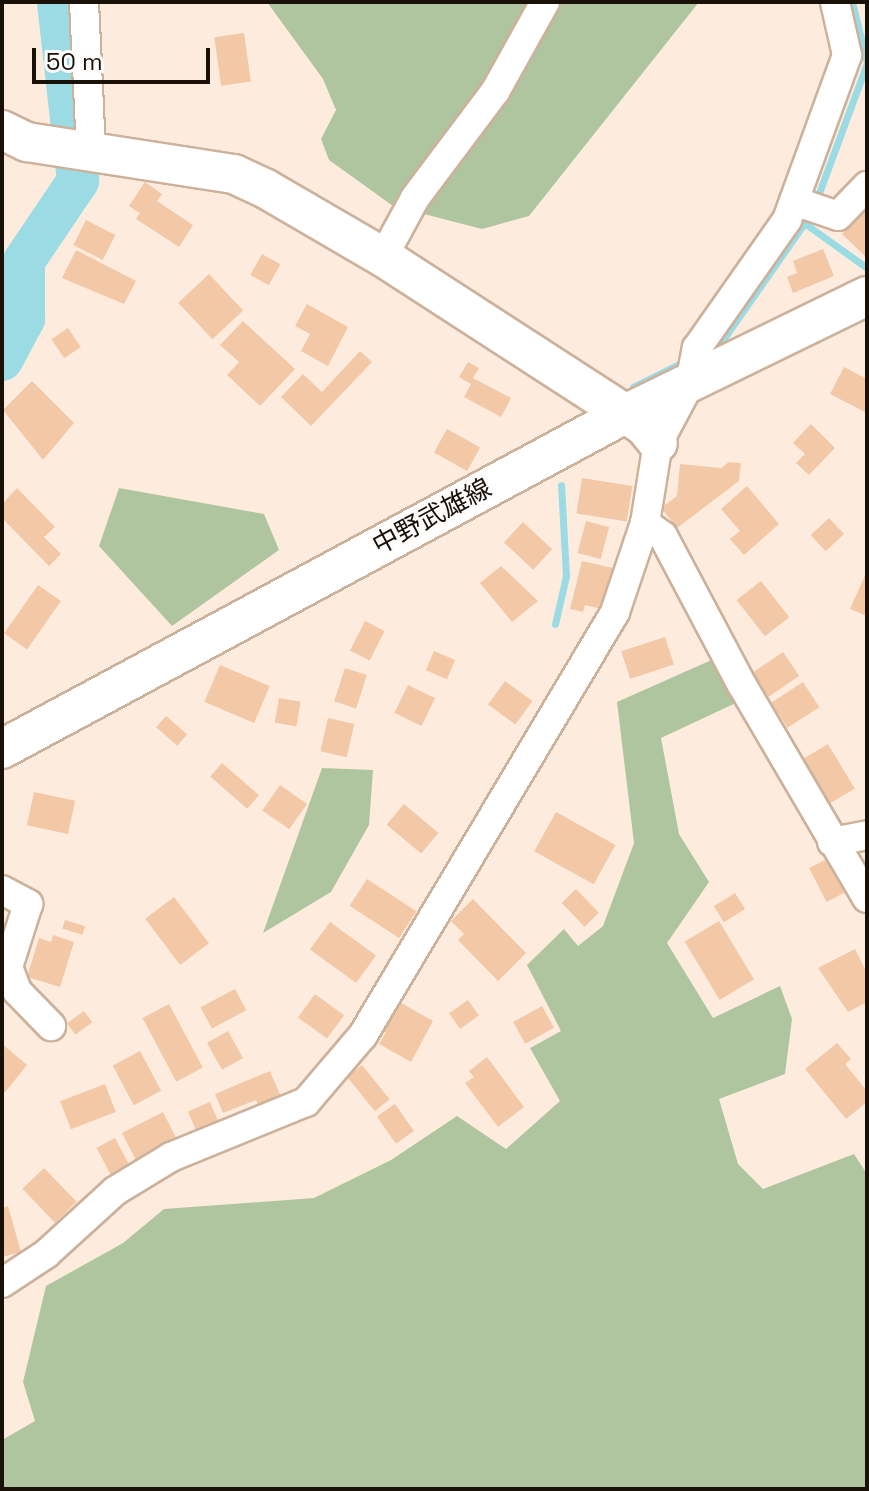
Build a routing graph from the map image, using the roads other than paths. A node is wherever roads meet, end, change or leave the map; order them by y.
1 (84, 2) edge
2 (545, 2) edge
3 (835, 2) edge
4 (2, 130) edge
5 (73, 150) junction
6 (867, 186) edge
7 (794, 201) junction
8 (383, 257) junction
9 (867, 296) edge
10 (693, 366) junction
11 (623, 415) junction
12 (658, 443) junction
13 (645, 523) junction
14 (2, 749) edge
15 (867, 835) edge
16 (832, 842) junction
17 (2, 890) edge
18 (867, 898) edge
19 (51, 1026) dead end
20 (2, 1283) edge

1 - 5 street
2 - 8 street
3 - 7 street
4 - 5 main road
5 - 8 main road
6 - 7 street
7 - 10 street
8 - 11 main road
9 - 10 main road, 中野武雄線
10 - 11 main road, 中野武雄線
10 - 12 street
11 - 12 main road
11 - 14 main road, 中野武雄線
12 - 13 street
13 - 16 street
13 - 20 street
15 - 16 street
16 - 18 street
17 - 19 street

